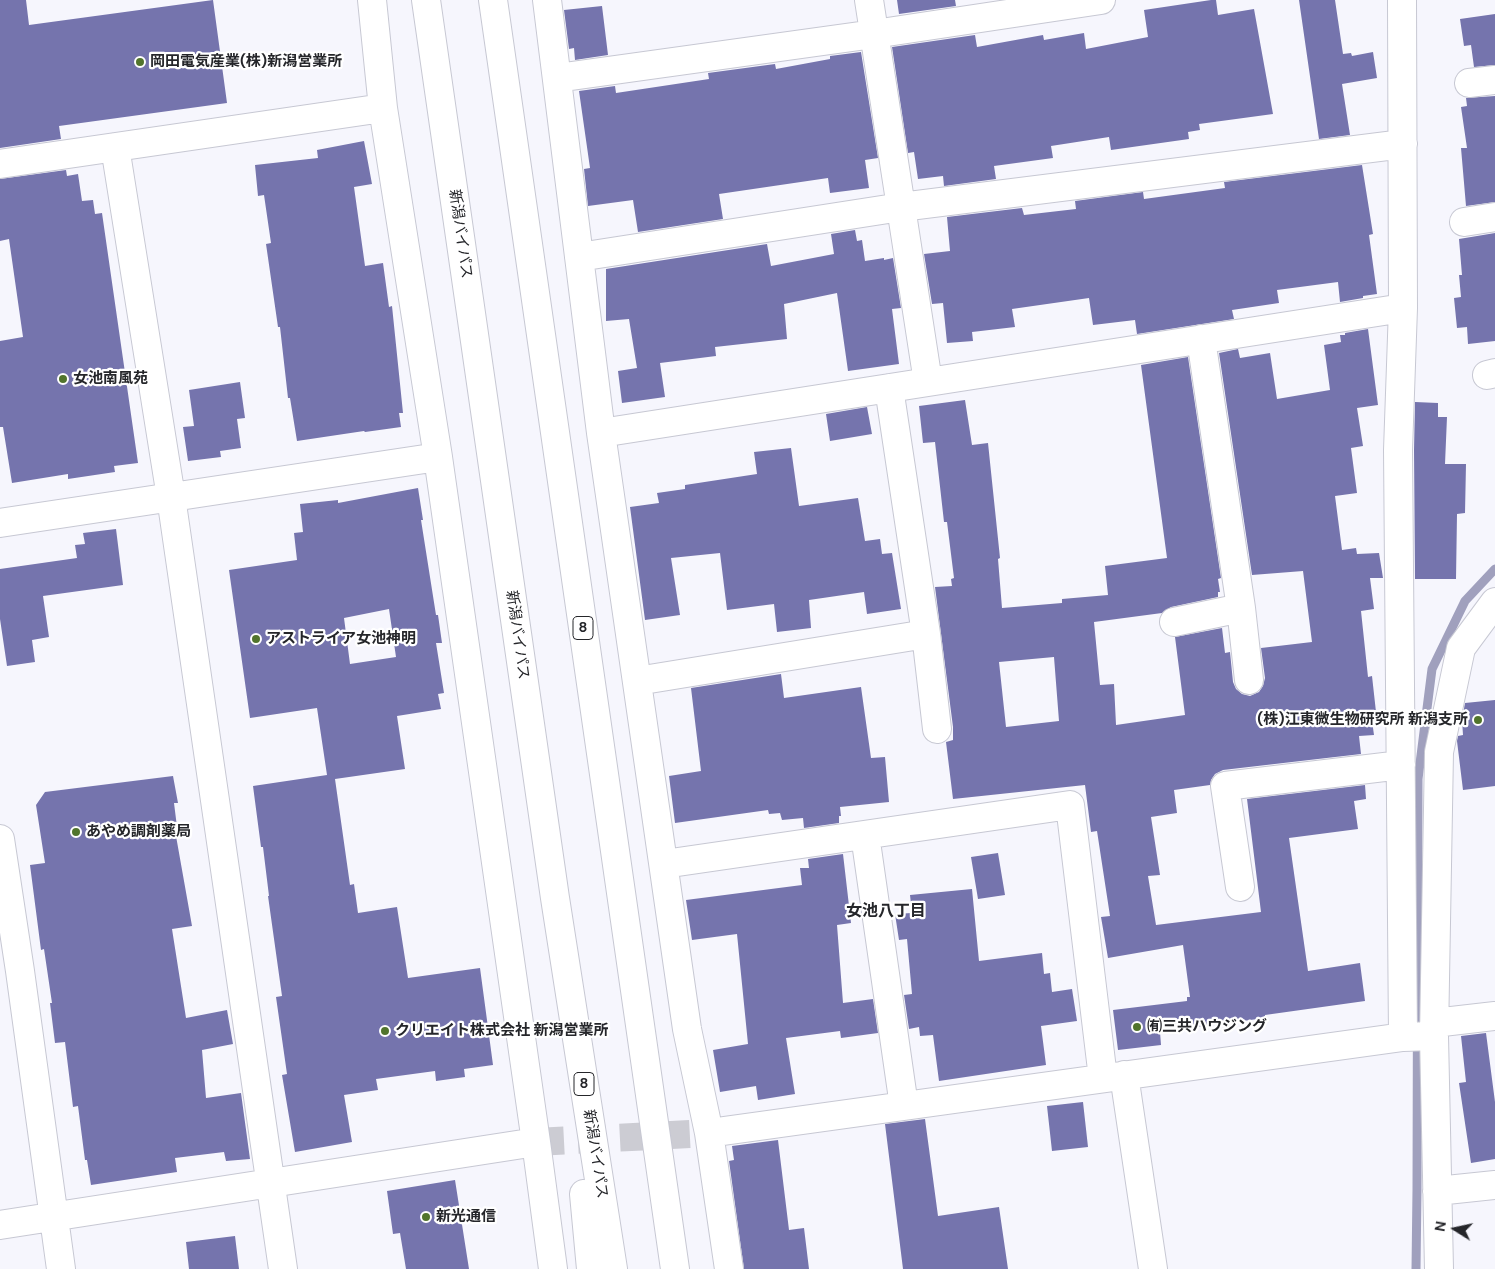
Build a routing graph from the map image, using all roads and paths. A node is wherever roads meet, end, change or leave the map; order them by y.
1 (372, 0) edge
2 (426, 0) edge
3 (493, 0) edge
4 (548, 0) edge
5 (869, 0) edge
6 (1101, 0) edge
7 (1402, 0) edge
8 (874, 34) junction
9 (557, 78) junction
10 (384, 108) junction
11 (1402, 144) junction
12 (115, 147) junction
13 (0, 164) edge
14 (901, 207) junction
15 (1495, 218) edge
16 (1464, 222) dead end
17 (579, 256) junction
18 (1403, 308) junction
19 (1201, 339) junction
20 (928, 382) junction
21 (889, 388) junction
22 (601, 433) junction
23 (438, 457) junction
24 (171, 497) junction
25 (0, 522) edge
26 (1495, 602) edge
27 (1241, 608) junction
28 (1174, 622) dead end
29 (926, 634) junction
30 (1249, 680) dead end
31 (637, 681) junction
32 (937, 730) dead end
33 (1401, 765) junction
34 (865, 835) junction
35 (0, 839) edge
36 (664, 864) junction
37 (1240, 887) dead end
38 (555, 898) junction
39 (1495, 1016) edge
40 (1434, 1030) junction
41 (1403, 1037) junction
42 (1114, 1076) junction
43 (904, 1106) junction
44 (709, 1133) junction
45 (536, 1142) junction
46 (271, 1183) junction
47 (1495, 1185) edge
48 (1437, 1191) junction
49 (53, 1216) junction
50 (0, 1225) edge
51 (674, 1265) edge
52 (61, 1269) edge
53 (283, 1269) edge
54 (553, 1269) edge
55 (591, 1269) edge
56 (613, 1269) edge
57 (729, 1269) edge
58 (1153, 1269) edge
59 (1439, 1269) edge

1 - 10 main road
2 - 38 main road, 新潟バイパス / 8
3 - 51 main road, 8
4 - 9 main road
5 - 8 main road
6 - 8 main road
7 - 11 main road
8 - 9 main road
8 - 14 main road
9 - 17 main road
10 - 12 main road
10 - 23 main road
11 - 14 main road
11 - 18 main road
12 - 13 main road
12 - 24 main road
14 - 17 main road
14 - 20 main road
15 - 16 main road
17 - 22 main road
18 - 19 main road
18 - 33 main road
19 - 20 main road
19 - 27 main road
20 - 21 main road
21 - 22 main road
21 - 29 main road
22 - 31 main road
23 - 24 main road
23 - 45 main road
24 - 25 main road
24 - 46 main road
26 - 40 main road
27 - 28 main road
27 - 30 main road
29 - 31 main road
29 - 32 main road
31 - 36 main road
33 - 37 main road
33 - 41 main road
34 - 36 main road
34 - 42 main road
34 - 43 main road
35 - 49 main road
36 - 44 main road
38 - 55 main road
38 - 56 main road, 新潟バイパス / 8
39 - 40 main road
40 - 41 main road
40 - 48 main road
41 - 42 main road
42 - 43 main road
42 - 58 main road
43 - 44 main road
44 - 57 main road
45 - 46 main road
45 - 54 main road
46 - 49 main road
46 - 53 main road
47 - 48 main road
48 - 59 main road
49 - 50 main road
49 - 52 main road

